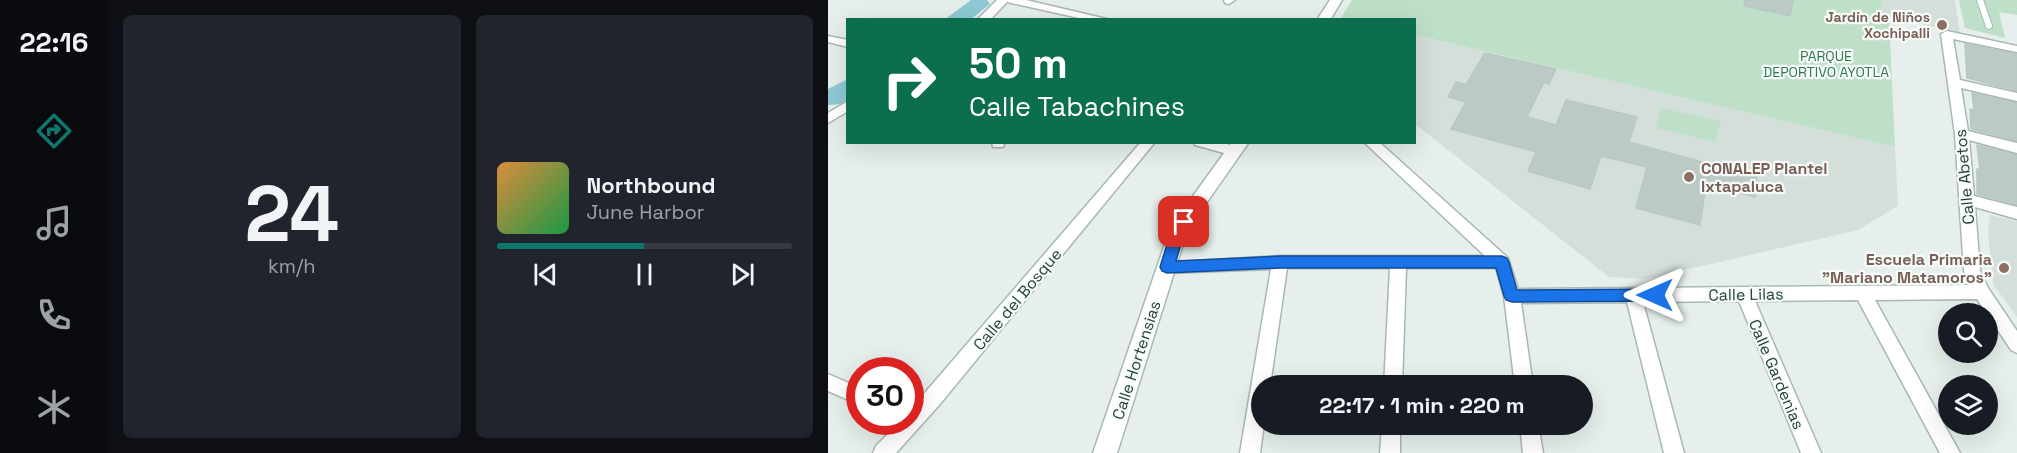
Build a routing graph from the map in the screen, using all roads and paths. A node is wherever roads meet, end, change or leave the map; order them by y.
1 (1003, 0) edge
2 (1011, 0) edge
3 (1336, 0) edge
4 (1980, 0) edge
5 (985, 18) edge
6 (1096, 18) edge
7 (1324, 18) edge
8 (1989, 26) dead end
9 (828, 39) edge
10 (846, 44) edge
11 (2017, 49) edge
12 (1954, 82) junction
13 (2017, 97) edge
14 (1962, 134) junction
15 (1147, 144) edge
16 (1215, 144) edge
17 (1372, 144) edge
18 (1238, 147) edge
19 (2017, 148) edge
20 (1966, 199) junction
21 (2017, 213) edge
22 (1280, 262) junction
23 (1398, 262) junction
24 (1502, 262) junction
25 (1167, 267) junction
26 (1981, 292) junction
27 (1863, 293) junction
28 (1744, 294) junction
29 (1633, 295) junction
30 (1512, 296) junction
31 (2017, 345) edge
32 (1393, 375) edge
33 (1523, 375) edge
34 (828, 382) edge
35 (846, 390) edge
36 (924, 406) edge
37 (899, 435) edge
38 (1391, 435) edge
39 (1531, 435) edge
40 (884, 453) edge
41 (1106, 453) edge
42 (1250, 453) edge
43 (1390, 453) edge
44 (1533, 453) edge
45 (1674, 453) edge
46 (1811, 453) edge
47 (1950, 453) edge

1 - 5 street
2 - 6 street
3 - 7 street
4 - 8 lane
9 - 10 street
11 - 12 street, Calle Abetos
12 - 13 street
12 - 14 street, Calle Abetos
14 - 19 street
14 - 20 street, Calle Abetos
15 - 36 street, Calle del Bosque
16 - 18 street
17 - 24 street
18 - 25 street, Calle Hortensias
20 - 21 street
20 - 26 street, Calle Abetos
22 - 23 street
22 - 25 street
22 - 42 street
23 - 24 street
23 - 32 street
24 - 30 street
25 - 41 street, Calle Hortensias
26 - 27 street, Calle Lilas
26 - 31 street, Calle Abetos
27 - 28 street, Calle Lilas
27 - 47 street
28 - 29 street, Calle Lilas
28 - 46 street, Calle Gardenias
29 - 30 street, Calle Lilas
29 - 45 street
30 - 33 street
34 - 35 street
37 - 40 street, Calle del Bosque
38 - 43 street
39 - 44 street

